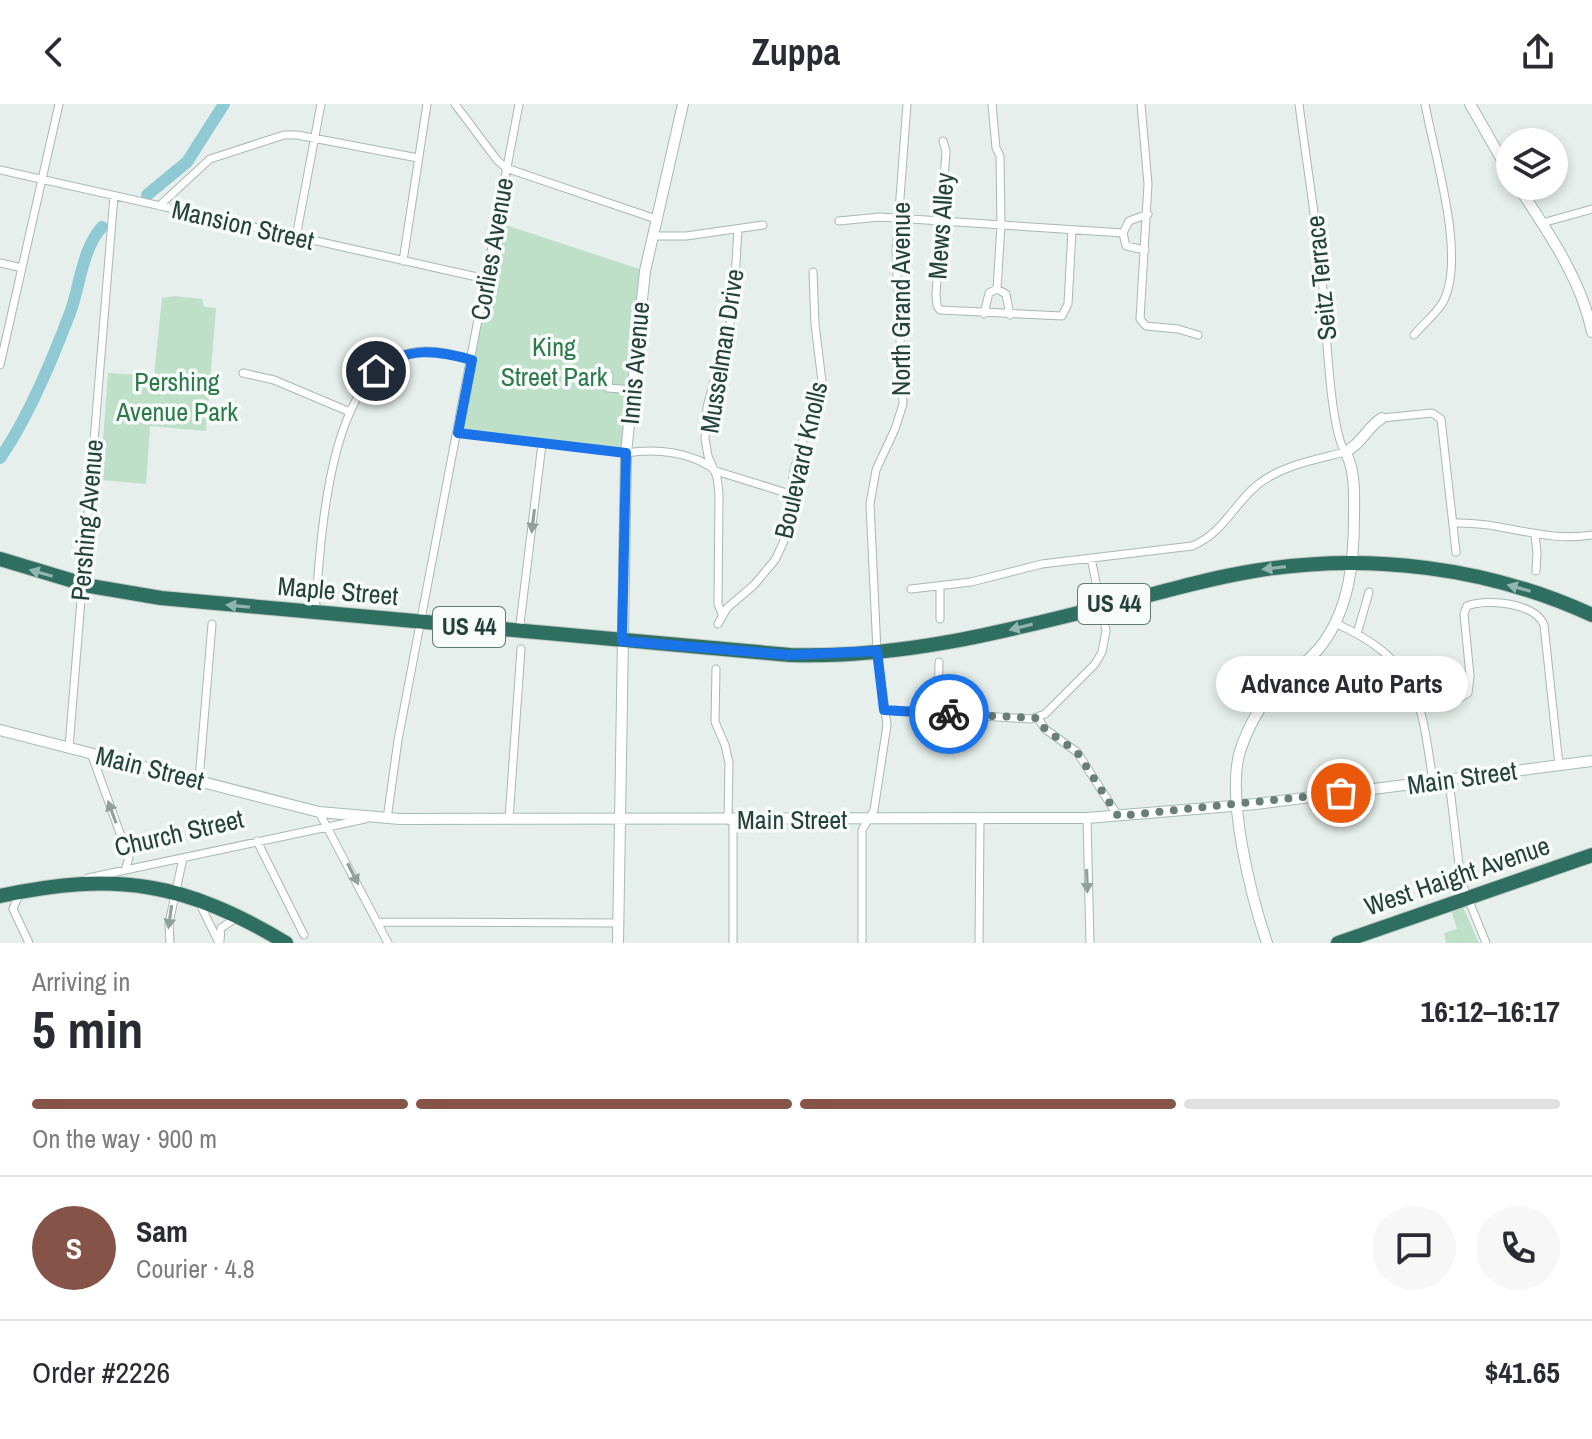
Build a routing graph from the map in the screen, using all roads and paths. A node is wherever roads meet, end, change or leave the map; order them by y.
1 (59, 104) edge
2 (321, 104) edge
3 (427, 104) edge
4 (455, 104) edge
5 (519, 104) edge
6 (683, 104) edge
7 (907, 104) edge
8 (992, 104) edge
9 (1141, 104) edge
10 (1299, 104) edge
11 (1425, 104) edge
12 (1470, 104) edge
13 (314, 138) junction
14 (943, 141) dead end
15 (1496, 150) edge
16 (418, 158) junction
17 (506, 168) junction
18 (0, 170) edge
19 (41, 180) junction
20 (114, 196) junction
21 (1527, 200) edge
22 (159, 206) junction
23 (1592, 209) edge
24 (1148, 214) junction
25 (899, 218) junction
26 (656, 219) junction
27 (940, 220) junction
28 (839, 221) dead end
29 (1542, 223) junction
30 (763, 225) dead end
31 (1001, 225) junction
32 (738, 229) junction
33 (1072, 230) junction
34 (1123, 233) junction
35 (652, 236) junction
36 (296, 237) junction
37 (1145, 250) junction
38 (403, 261) junction
39 (0, 263) edge
40 (22, 268) junction
41 (813, 272) dead end
42 (486, 279) junction
43 (997, 289) junction
44 (984, 314) junction
45 (1010, 315) junction
46 (1592, 332) edge
47 (1198, 335) dead end
48 (1414, 335) dead end
49 (1, 360) edge
50 (472, 360) junction
51 (243, 373) dead end
52 (609, 376) dead end
53 (632, 390) junction
54 (350, 412) junction
55 (1382, 418) joint
56 (458, 433) junction
57 (542, 444) junction
58 (1345, 452) junction
59 (626, 453) junction
60 (716, 471) junction
61 (790, 494) junction
62 (1453, 523) junction
63 (1535, 534) junction
64 (1592, 535) edge
65 (1456, 552) dead end
66 (1091, 558) junction
67 (0, 559) edge
68 (1352, 563) junction
69 (1536, 571) dead end
70 (82, 584) junction
71 (940, 587) junction
72 (911, 589) dead end
73 (1369, 592) dead end
74 (1101, 607) junction
75 (315, 613) junction
76 (722, 614) junction
77 (1592, 615) edge
78 (940, 619) dead end
79 (421, 623) junction
80 (1335, 623) junction
81 (212, 624) dead end
82 (718, 624) dead end
83 (519, 632) junction
84 (1357, 634) junction
85 (622, 641) junction
86 (521, 649) dead end
87 (877, 651) junction
88 (939, 662) dead end
89 (716, 669) dead end
90 (1419, 700) junction
91 (884, 710) junction
92 (938, 714) junction
93 (1038, 718) junction
94 (0, 730) edge
95 (69, 747) junction
96 (91, 753) junction
97 (1592, 761) edge
98 (1559, 765) junction
99 (199, 780) junction
100 (1449, 780) junction
101 (1433, 782) junction
102 (1236, 806) junction
103 (319, 812) junction
104 (1118, 816) junction
105 (369, 818) junction
106 (1087, 818) junction
107 (387, 819) junction
108 (509, 819) junction
109 (619, 819) junction
110 (730, 820) junction
111 (869, 820) junction
112 (980, 820) junction
113 (329, 826) junction
114 (257, 841) junction
115 (1592, 855) edge
116 (129, 858) junction
117 (183, 858) junction
118 (149, 865) junction
119 (125, 870) junction
120 (66, 884) junction
121 (24, 891) junction
122 (175, 892) junction
123 (0, 896) edge
124 (197, 898) junction
125 (1468, 898) junction
126 (245, 919) junction
127 (378, 922) junction
128 (618, 923) junction
129 (304, 935) dead end
130 (29, 943) edge
131 (170, 943) edge
132 (220, 943) edge
133 (286, 943) edge
134 (388, 943) edge
135 (618, 943) edge
136 (733, 943) edge
137 (862, 943) edge
138 (979, 943) edge
139 (1090, 943) edge
140 (1267, 943) edge
141 (1338, 943) edge
142 (1486, 943) edge

1 - 19 street
2 - 13 street
3 - 16 street
4 - 17 street
5 - 17 street, Corlies Avenue
6 - 26 street, Innis Avenue
7 - 25 street, North Grand Avenue
8 - 31 street
9 - 24 street
10 - 58 street, Seitz Terrace
11 - 48 street
12 - 15 street
13 - 16 street
13 - 22 street
13 - 36 street
14 - 27 street, Mews Alley
16 - 38 street
17 - 26 street
17 - 42 street, Corlies Avenue
18 - 19 street, Mansion Street
19 - 20 street, Mansion Street
19 - 40 street
20 - 22 street, Mansion Street
20 - 70 street, Pershing Avenue
21 - 29 street
22 - 36 street, Mansion Street
23 - 29 street
24 - 34 street
24 - 37 street
25 - 27 street
25 - 28 street
25 - 87 street, North Grand Avenue
26 - 35 street, Innis Avenue
27 - 31 street
27 - 44 street, Mews Alley
29 - 46 street
30 - 32 street
31 - 33 street
31 - 43 street
32 - 35 street
32 - 60 street, Musselman Drive
33 - 34 street
33 - 45 street
34 - 37 street
35 - 53 street, Innis Avenue
36 - 38 street, Mansion Street
37 - 47 street
38 - 42 street, Mansion Street
39 - 40 street
40 - 49 street
41 - 61 street, Boulevard Knolls
42 - 50 street, Corlies Avenue
43 - 44 street
43 - 45 street
44 - 45 street
50 - 54 street
50 - 56 street, Corlies Avenue
51 - 54 street
52 - 53 street
53 - 59 street, Innis Avenue
54 - 75 street
55 - 58 street
55 - 62 street
56 - 57 street
56 - 79 street, Corlies Avenue
57 - 59 street
57 -> 83 street
58 - 66 street
58 - 68 street
59 - 60 street
59 - 85 street, Innis Avenue
60 - 61 street
60 - 76 street, Musselman Drive
61 - 76 street, Boulevard Knolls
62 - 63 street
62 - 65 street
63 - 64 street
63 - 69 street
66 - 71 street
66 - 74 street
70 -> 67 highway, US 44
68 -> 74 highway, US 44
77 -> 68 highway, US 44
68 - 80 street
75 -> 70 highway, Maple Street / US 44
70 - 95 street, Pershing Avenue
71 - 72 street
71 - 78 street
73 - 84 street
74 -> 87 highway, US 44
74 - 93 street
75 - 79 highway, Maple Street / US 44
76 - 82 street, Boulevard Knolls
79 - 83 highway, Maple Street / US 44
79 - 107 street, Corlies Avenue
80 - 84 street
80 - 102 street
81 - 99 street
83 - 85 highway, Maple Street / US 44
84 - 90 street
85 - 87 highway, Maple Street / US 44
85 - 109 street, Innis Avenue
86 - 108 street
87 - 91 street, North Grand Avenue
88 - 92 street
89 - 110 street
90 - 98 street
90 - 101 street
91 - 92 street
91 - 111 street, North Grand Avenue
92 - 93 street
93 - 104 street
94 - 95 street, Main Street
95 - 96 street, Main Street
96 - 99 street, Main Street
116 -> 96 street
97 - 98 street, Main Street
98 - 100 street, Main Street
99 - 103 street, Main Street
100 - 101 street, Main Street
100 - 125 street
101 - 102 street, Main Street
102 - 104 street, Main Street
102 - 140 street
103 - 105 street, Main Street
103 - 113 street
104 - 106 street, Main Street
105 - 107 street, Main Street
105 - 113 street, Church Street
106 - 112 street, Main Street
106 -> 139 street
107 - 108 street, Main Street
108 - 109 street, Main Street
109 - 110 street, Main Street
109 - 128 street, Innis Avenue
110 - 111 street, Main Street
110 - 136 street
111 - 112 street, Main Street
111 - 137 street, North Grand Avenue
112 - 138 street
113 - 114 street, Church Street
113 -> 127 street
114 - 117 street, Church Street
114 - 129 street
115 - 125 highway, West Haight Avenue
116 - 118 street
116 - 119 street
117 - 118 street, Church Street
117 - 122 street
118 - 119 street, Church Street
119 - 120 street, Church Street
120 - 121 highway, Church Street
120 - 122 highway
121 - 123 highway, Church Street
121 - 130 street
122 - 124 highway
122 -> 131 street
124 - 126 highway
124 - 132 street
125 - 141 highway, West Haight Avenue
125 - 142 street
126 - 132 street
126 - 133 highway
127 - 128 street
127 - 134 street
128 - 135 street, Innis Avenue

